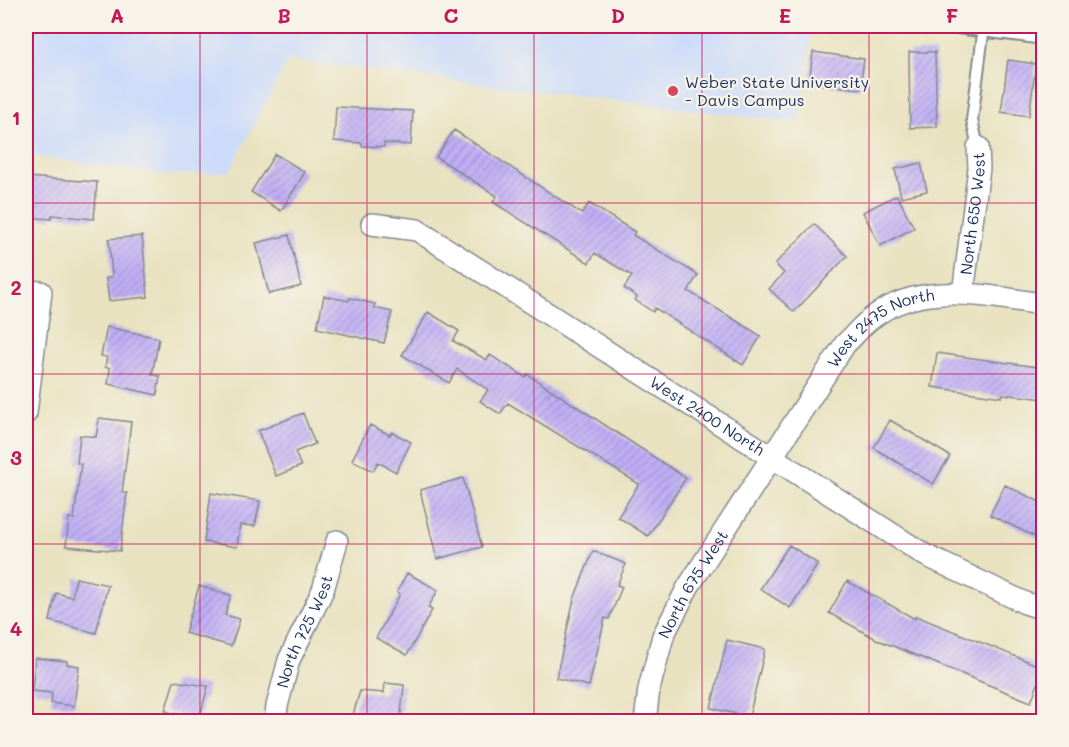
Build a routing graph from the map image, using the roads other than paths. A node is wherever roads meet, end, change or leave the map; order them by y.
1 (942, 26) edge
2 (984, 28) edge
3 (1044, 39) edge
4 (978, 147) joint
5 (372, 224) dead end
6 (33, 291) edge
7 (963, 294) junction
8 (1044, 304) edge
9 (26, 413) edge
10 (772, 457) junction
11 (337, 541) dead end
12 (1044, 609) edge
13 (275, 722) edge
14 (645, 722) edge

1 - 2 lane
2 - 3 lane
2 - 4 lane, North 650 West
4 - 7 street, North 650 West
5 - 10 street, West 2400 North
6 - 9 street
7 - 8 street, West 2475 North
7 - 10 street, West 2475 North
10 - 12 street, West 2400 North
10 - 14 street, North 675 West
11 - 13 street, North 725 West

